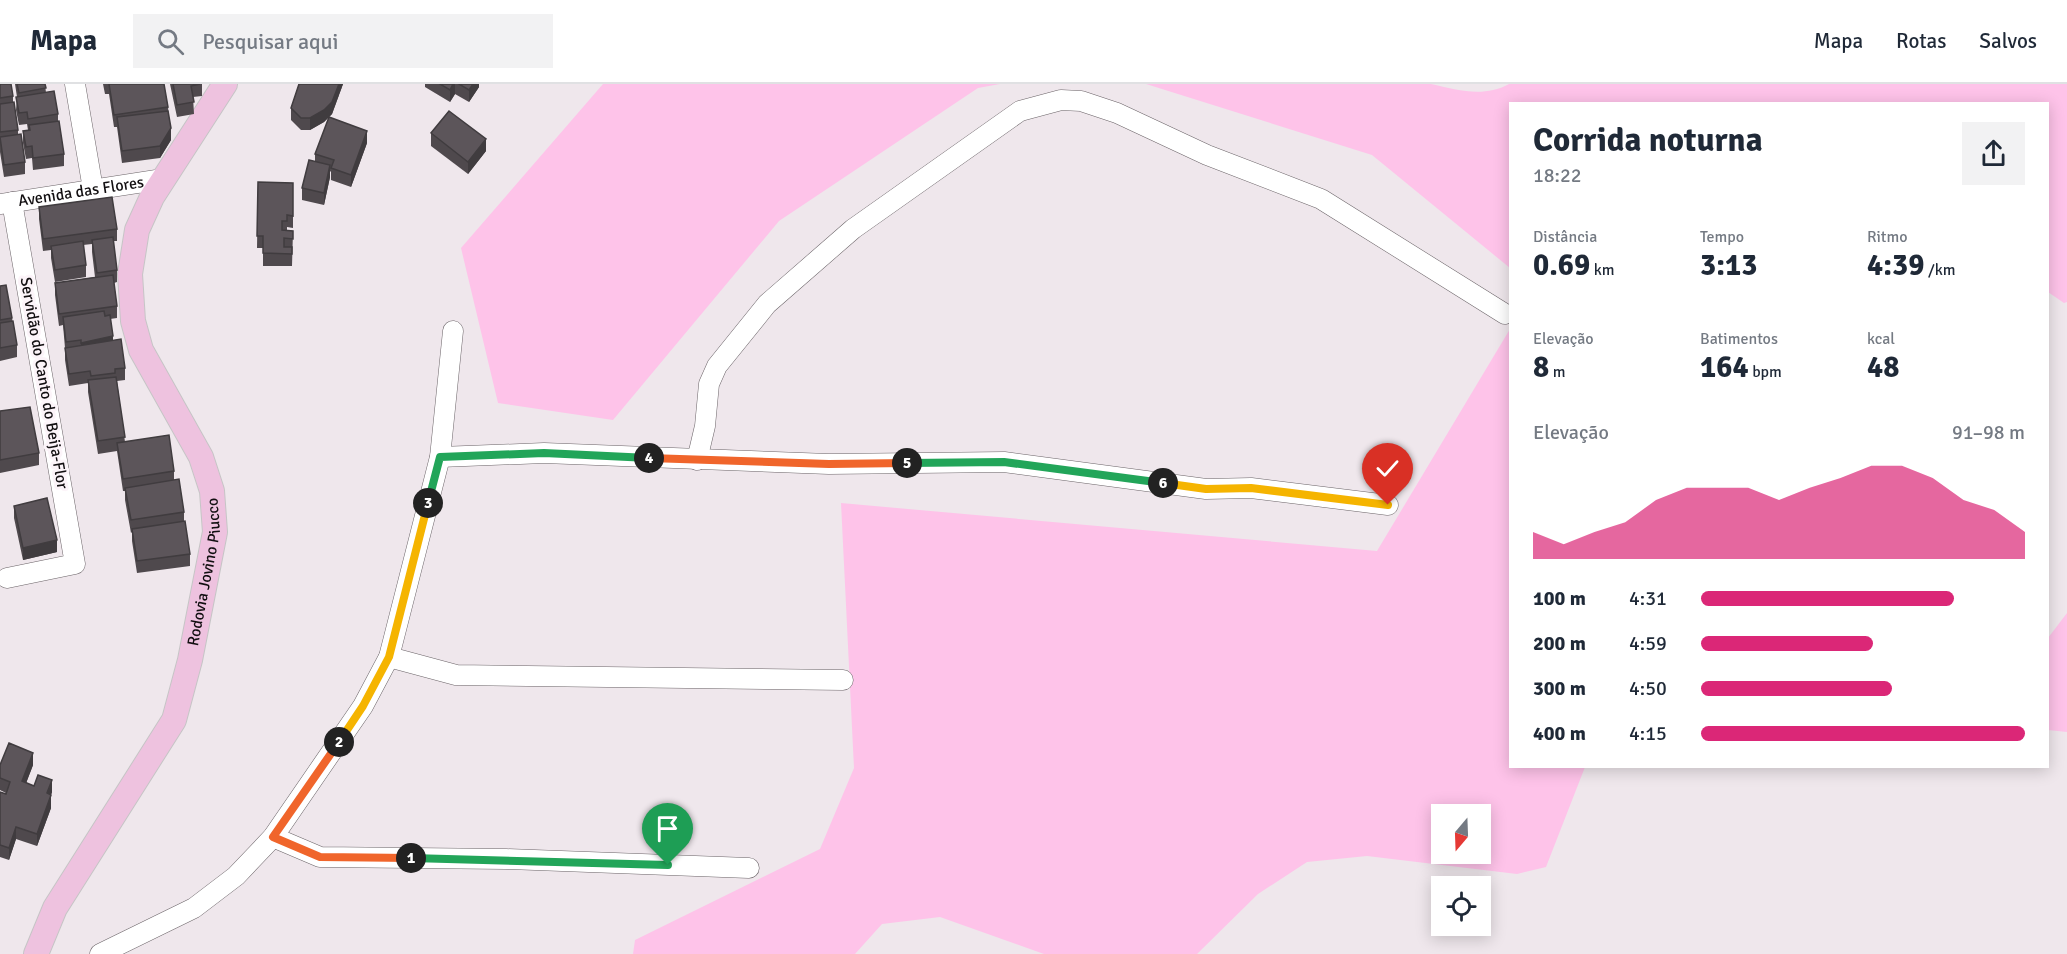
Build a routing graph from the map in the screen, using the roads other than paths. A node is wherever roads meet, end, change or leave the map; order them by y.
1 (75, 84) edge
2 (225, 84) edge
3 (163, 179) junction
4 (93, 189) junction
5 (6, 203) edge
6 (1505, 314) dead end
7 (453, 331) dead end
8 (440, 457) junction
9 (697, 460) junction
10 (1388, 505) dead end
11 (7, 578) dead end
12 (389, 657) junction
13 (843, 680) dead end
14 (273, 837) junction
15 (749, 868) dead end
16 (36, 954) edge
17 (100, 954) edge

1 - 4 street
2 - 3 main road, Rodovia Jovino Piucco
3 - 4 street, Avenida das Flores
3 - 16 main road, Rodovia Jovino Piucco
4 - 5 street, Avenida das Flores
5 - 11 street, Servidão do Canto do Beija-Flor
6 - 9 street
7 - 8 street
8 - 9 street
8 - 12 street
9 - 10 street
12 - 13 street
12 - 14 street
14 - 15 street
14 - 17 street

